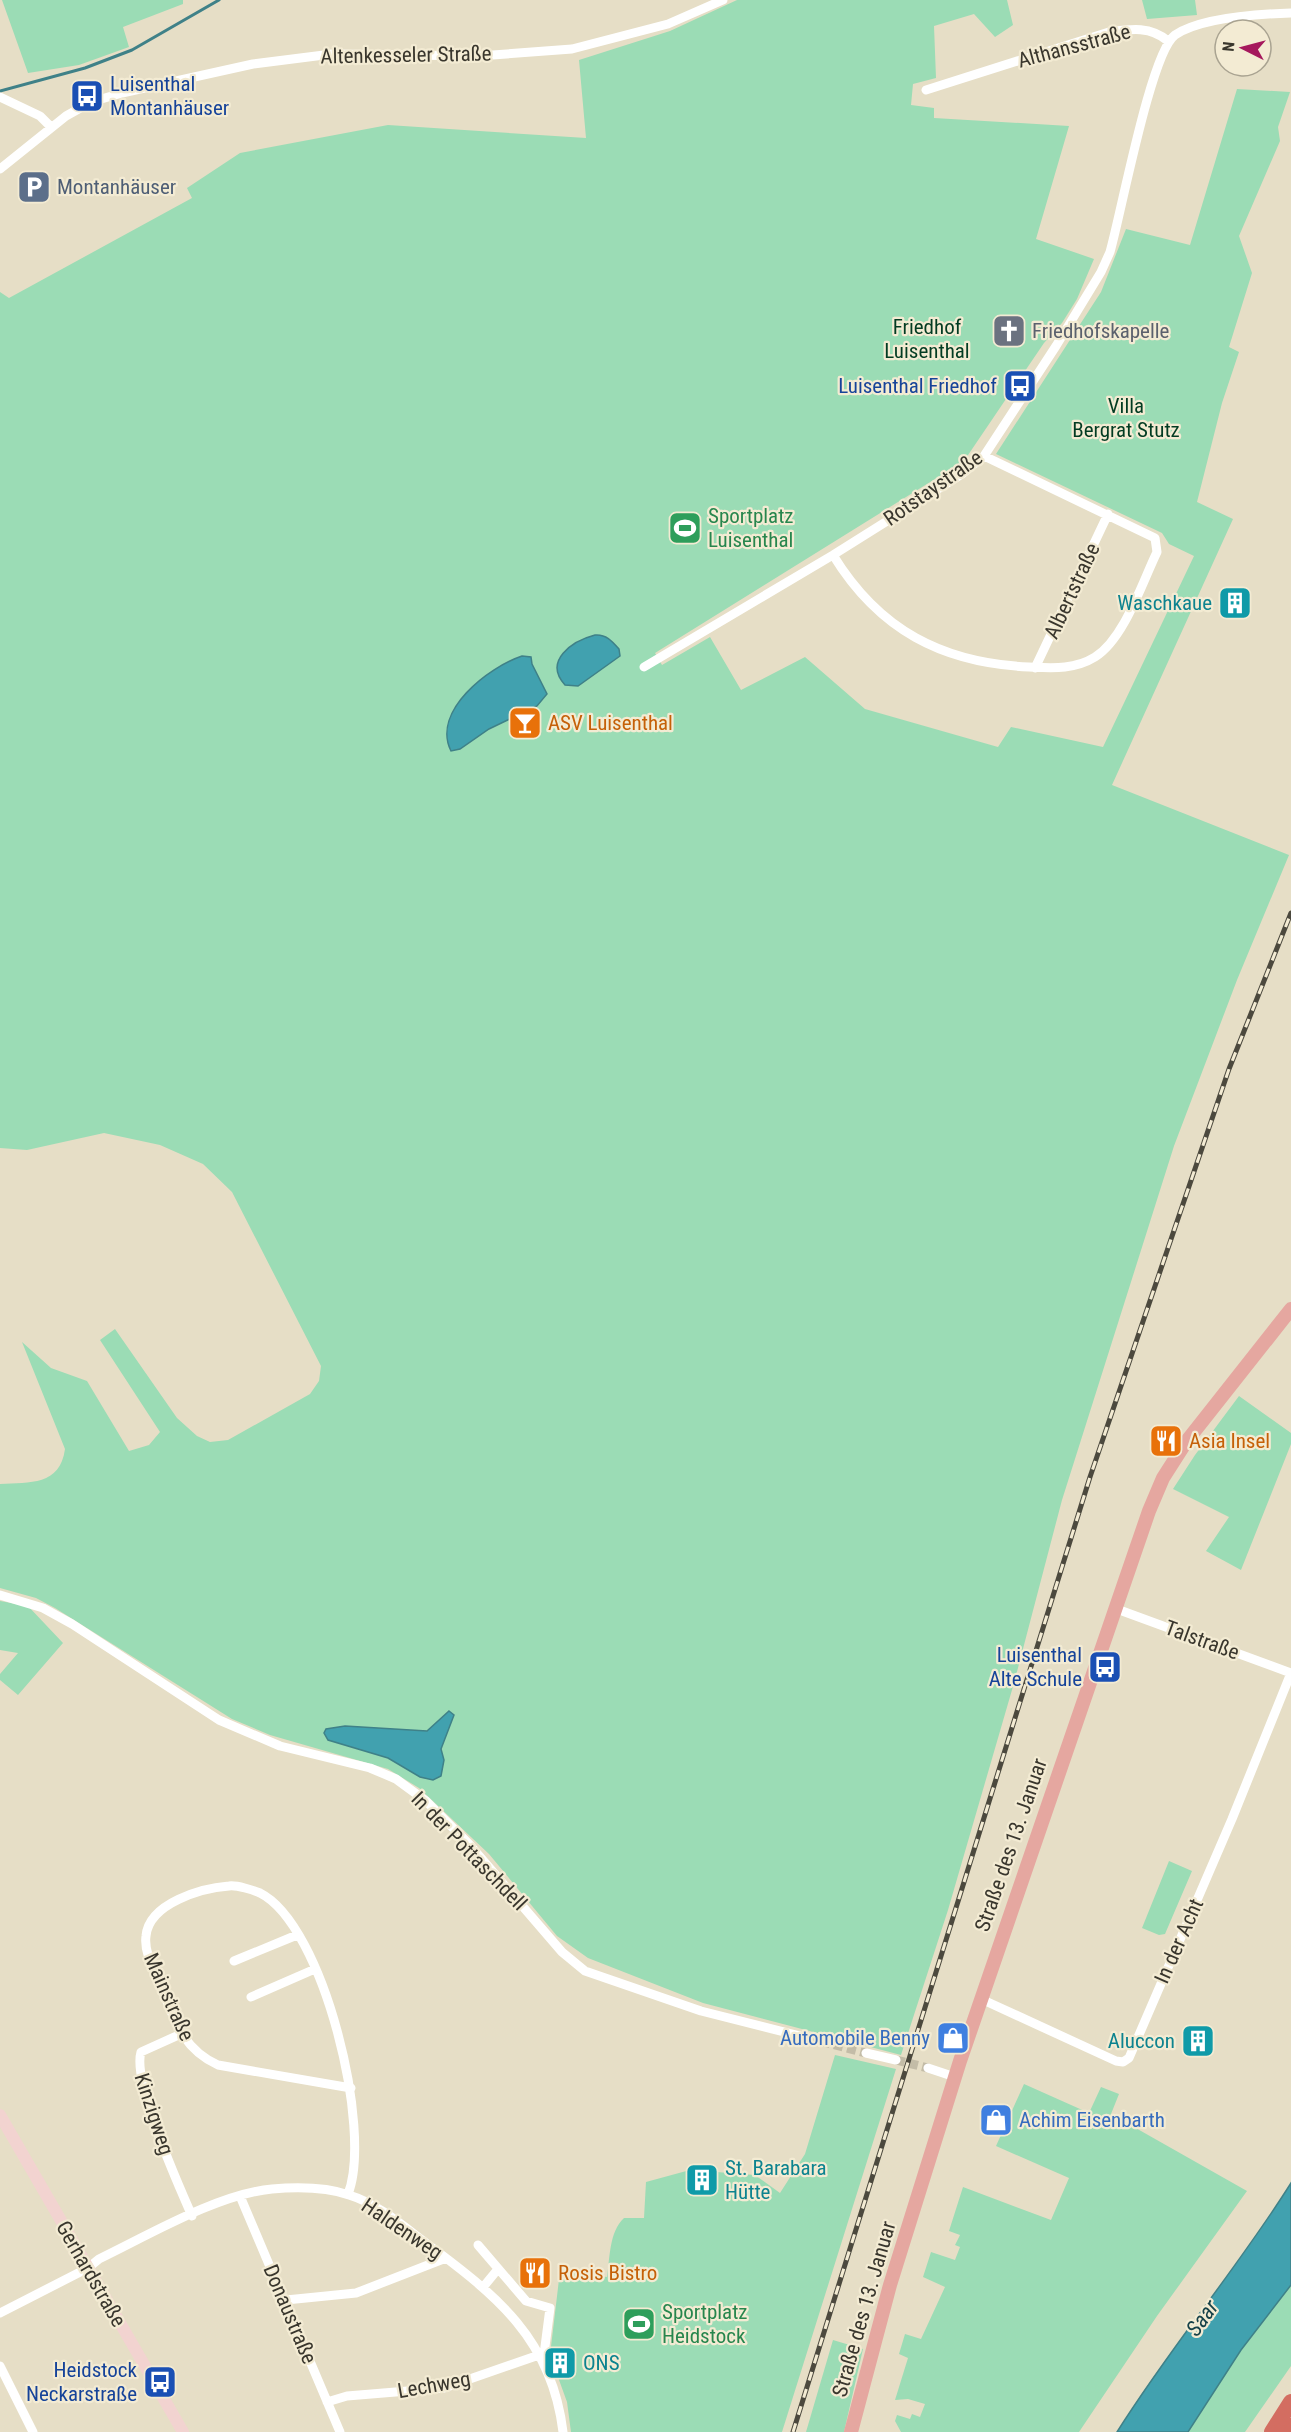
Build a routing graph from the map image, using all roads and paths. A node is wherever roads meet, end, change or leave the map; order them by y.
1 (723, 0) edge
2 (1291, 13) edge
3 (1168, 40) junction
4 (926, 90) dead end
5 (0, 98) edge
6 (51, 127) junction
7 (0, 169) edge
8 (984, 456) junction
9 (1108, 514) junction
10 (832, 555) junction
11 (644, 667) dead end
12 (1035, 668) junction
13 (1291, 1309) edge
14 (0, 1595) edge
15 (1114, 1608) junction
16 (1291, 1673) edge
17 (297, 1935) junction
18 (234, 1961) dead end
19 (315, 1969) junction
20 (251, 1997) dead end
21 (981, 1999) junction
22 (181, 2034) junction
23 (808, 2038) tunnel mouth
24 (866, 2053) tunnel mouth
25 (896, 2060) tunnel mouth
26 (928, 2068) tunnel mouth
27 (955, 2077) junction
28 (351, 2088) junction
29 (0, 2115) edge
30 (348, 2194) junction
31 (240, 2196) junction
32 (192, 2216) junction
33 (478, 2245) dead end
34 (446, 2258) junction
35 (88, 2268) junction
36 (498, 2269) junction
37 (484, 2286) junction
38 (286, 2300) junction
39 (0, 2313) edge
40 (539, 2355) junction
41 (543, 2365) junction
42 (0, 2366) edge
43 (327, 2402) junction
44 (1291, 2402) edge
45 (1291, 2426) edge
46 (33, 2432) edge
47 (183, 2432) edge
48 (340, 2432) edge
49 (562, 2432) edge
50 (851, 2432) edge
51 (1272, 2432) edge
52 (1287, 2432) edge

1 - 6 street, Altenkesseler Straße
2 - 3 street
3 - 4 street, Althansstraße
3 - 8 street, Rotstaystraße
5 - 6 street
6 - 7 street, Altenkesseler Straße
8 - 9 street, Albertstraße
8 - 10 street, Rotstaystraße
9 - 12 street, Albertstraße
9 - 12 street, Albertstraße
10 - 11 street, Rotstaystraße
10 - 12 street, Albertstraße
13 - 15 main road, Straße des 13. Januar
14 - 23 street, In der Pottaschdell
15 - 16 street, Talstraße
15 - 21 main road, Straße des 13. Januar
16 - 21 street, In der Acht
17 - 18 street
17 - 19 street, Mainstraße
17 - 22 street, Mainstraße
19 - 20 street
19 - 28 street, Mainstraße
21 - 27 main road, Straße des 13. Januar
22 - 28 street, Mainstraße
22 - 32 street, Kinzigweg
24 - 25 street
26 - 27 street
27 - 50 main road, Straße des 13. Januar
28 - 30 street, Mainstraße
29 - 35 street, Gerhardstraße
30 - 31 street, Haldenweg
30 - 34 street, Haldenweg
31 - 32 street, Haldenweg
31 - 38 street, Donaustraße
32 - 35 street, Haldenweg
33 - 36 street, Haldenweg
34 - 37 street, Haldenweg
34 - 38 street
35 - 39 street, Haldenweg
35 - 47 street, Gerhardstraße
36 - 37 street
36 - 41 street, Haldenweg
37 - 40 street, Haldenweg
38 - 43 street, Donaustraße
40 - 41 street, Haldenweg
40 - 43 street, Lechweg
41 - 49 street, Haldenweg
42 - 46 street
43 - 48 street, Donaustraße
44 - 51 highway
45 - 52 highway

